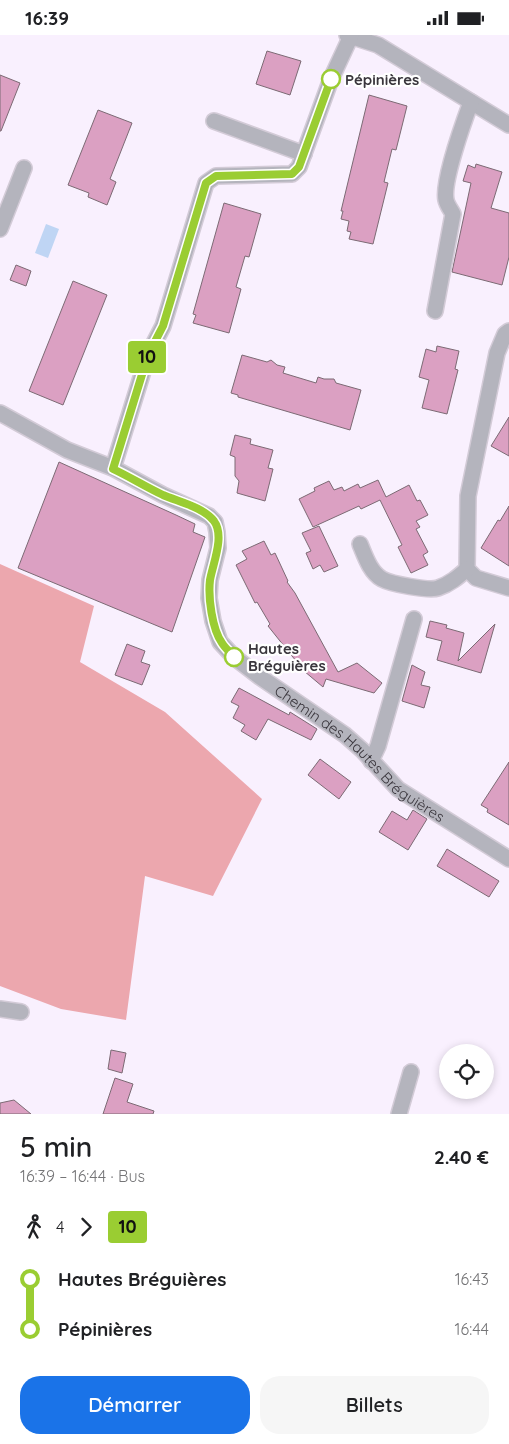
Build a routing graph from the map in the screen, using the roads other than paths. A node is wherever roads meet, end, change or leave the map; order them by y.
1 (349, 35) edge
2 (471, 102) junction
3 (214, 121) dead end
4 (509, 125) edge
5 (304, 154) junction
6 (24, 168) dead end
7 (0, 229) edge
8 (435, 311) dead end
9 (509, 331) edge
10 (0, 413) edge
11 (113, 469) junction
12 (360, 544) dead end
13 (467, 569) junction
14 (509, 588) edge
15 (414, 619) dead end
16 (372, 761) junction
17 (509, 859) edge
18 (0, 1009) edge
19 (21, 1012) dead end
20 (411, 1071) dead end
21 (398, 1114) edge

1 - 2 street
1 - 5 street
2 - 4 street
2 - 8 street
3 - 5 street
5 - 11 street
6 - 7 street
9 - 13 street
10 - 11 street, Chemin des Hautes Bréguières
11 - 16 street, Chemin des Hautes Bréguières
12 - 13 street
13 - 14 street
15 - 16 street
16 - 17 street, Chemin des Hautes Bréguières
18 - 19 street
20 - 21 street

